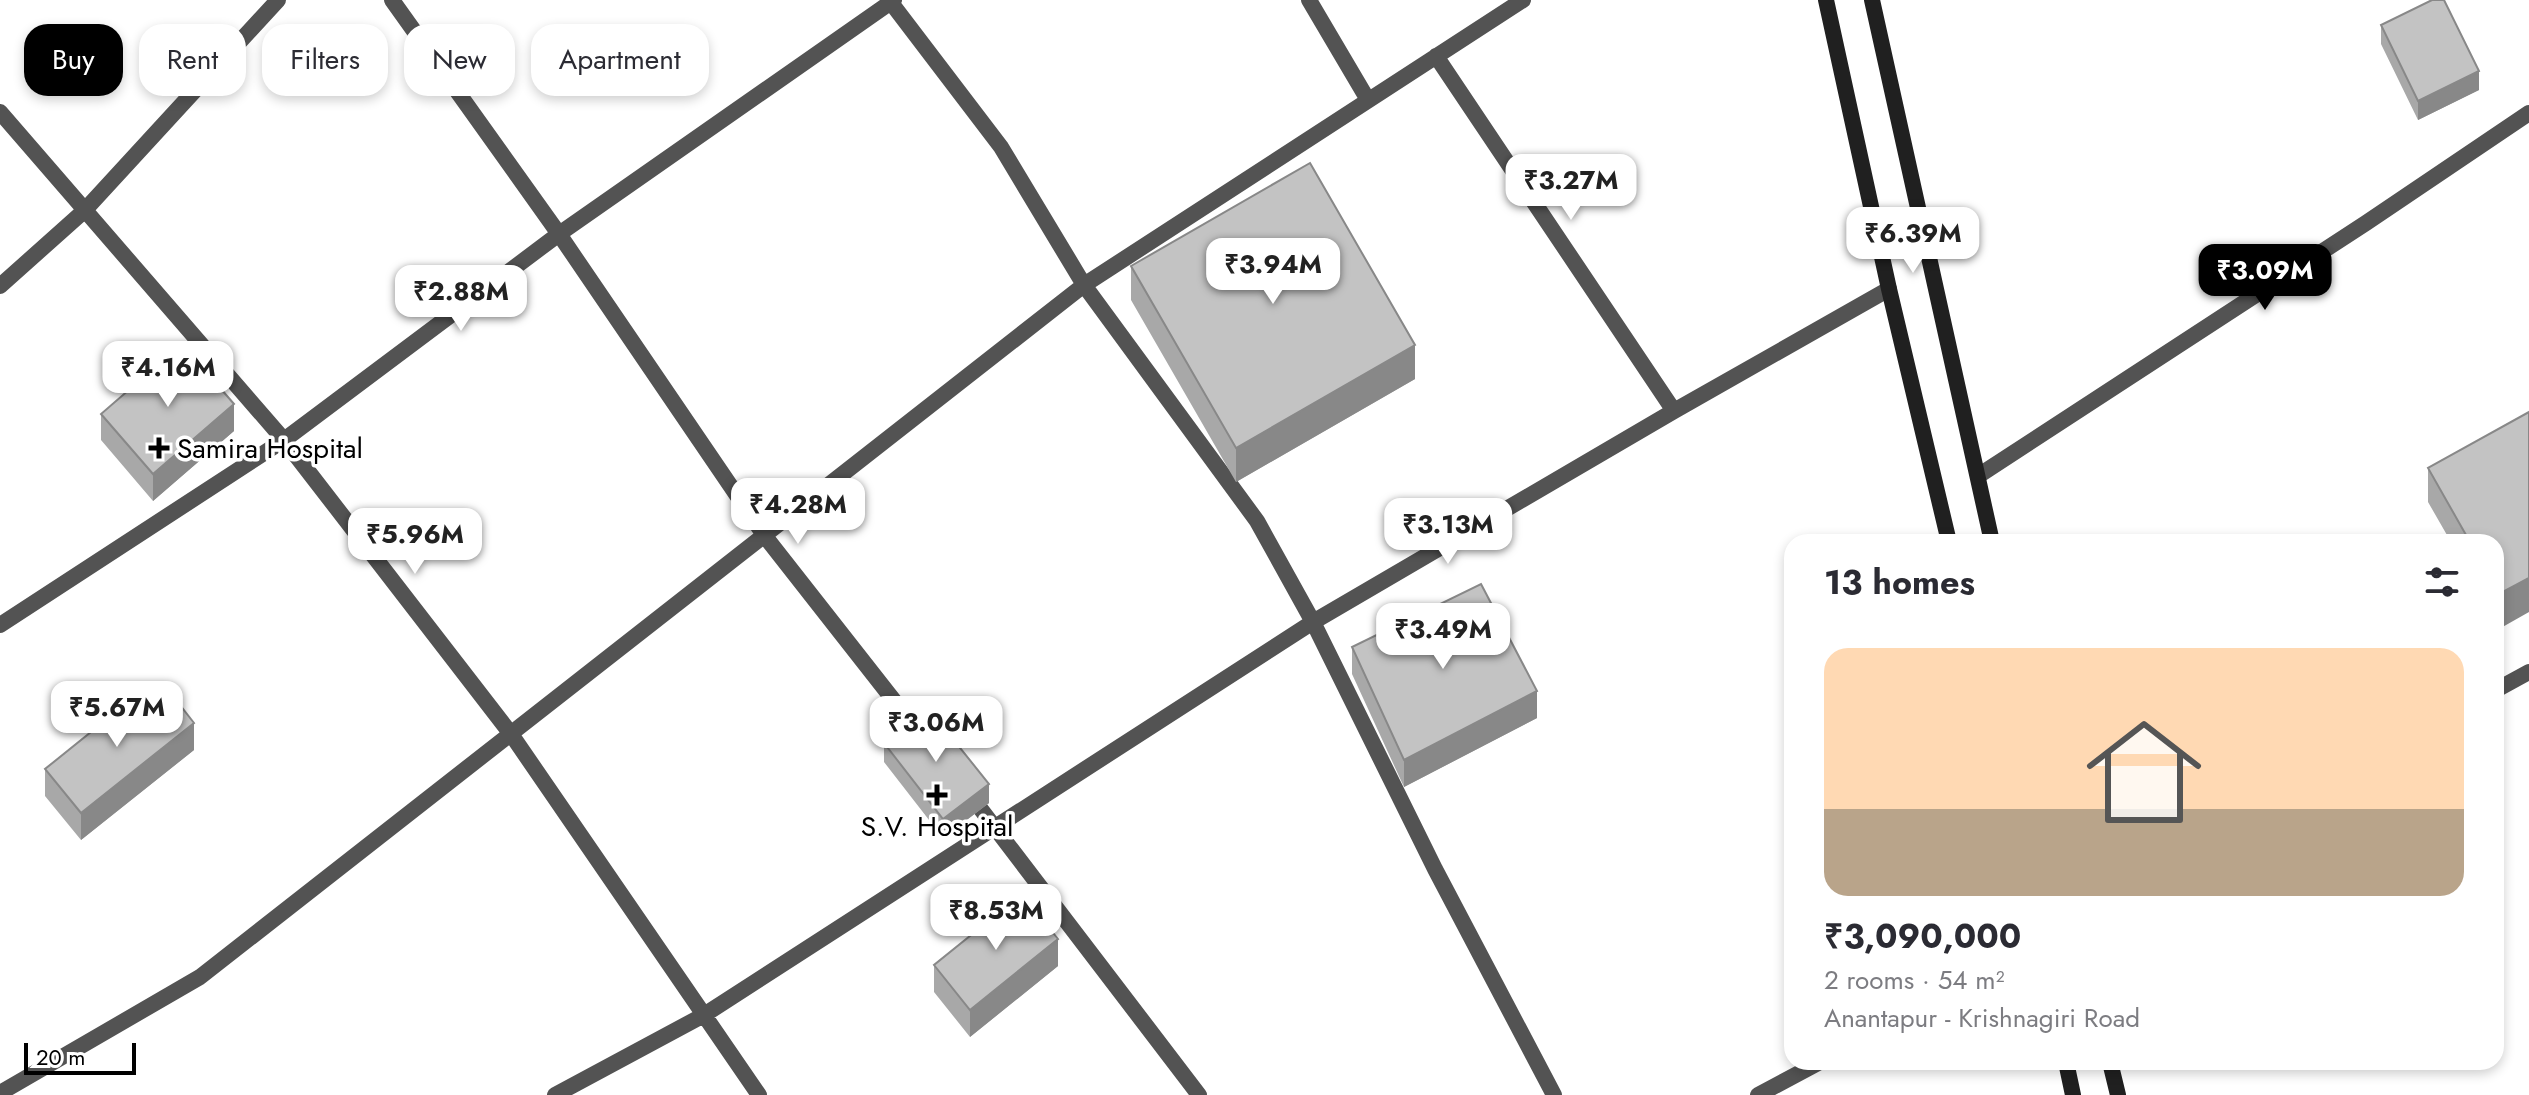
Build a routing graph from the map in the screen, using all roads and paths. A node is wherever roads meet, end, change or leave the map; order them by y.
1 (278, 0) edge
2 (392, 0) edge
3 (1309, 0) edge
4 (1523, 0) edge
5 (1826, 0) edge
6 (1872, 0) edge
7 (891, 1) edge
8 (1436, 56) junction
9 (1368, 100) junction
10 (0, 112) edge
11 (2529, 113) edge
12 (84, 211) junction
13 (559, 234) junction
14 (1084, 285) junction
15 (0, 286) edge
16 (1889, 289) junction
17 (1674, 411) junction
18 (284, 440) junction
19 (1978, 476) junction
20 (1947, 534) edge
21 (1990, 534) edge
22 (764, 535) junction
23 (1313, 622) junction
24 (0, 625) edge
25 (2529, 672) edge
26 (2504, 686) edge
27 (511, 734) junction
28 (937, 755) edge
29 (957, 779) edge
30 (996, 826) junction
31 (704, 1015) junction
32 (1805, 1070) edge
33 (2068, 1070) edge
34 (2112, 1070) edge
35 (0, 1093) edge
36 (555, 1095) edge
37 (759, 1095) edge
38 (1199, 1095) edge
39 (1554, 1095) edge
40 (1758, 1095) edge
41 (2073, 1095) edge
42 (2118, 1095) edge

1 - 12 street
2 - 13 street
3 - 9 street
4 - 8 street
5 - 16 main road
6 - 19 main road
7 - 13 street
7 - 14 street
8 - 9 street
8 - 17 street
9 - 14 street
10 - 12 street
11 - 19 street
12 - 15 street
12 - 18 street
13 - 18 street
13 - 22 street
14 - 22 street
14 - 23 street
16 - 17 street
16 - 20 main road
17 - 23 street
18 - 24 street
18 - 27 street
19 - 21 main road
22 - 27 street
22 - 28 street
23 - 30 street
23 - 39 street
25 - 26 street
27 - 31 street
27 - 35 street
29 - 30 street
30 - 31 street
30 - 38 street
31 - 36 street
31 - 37 street
32 - 40 street
33 - 41 main road
34 - 42 main road

